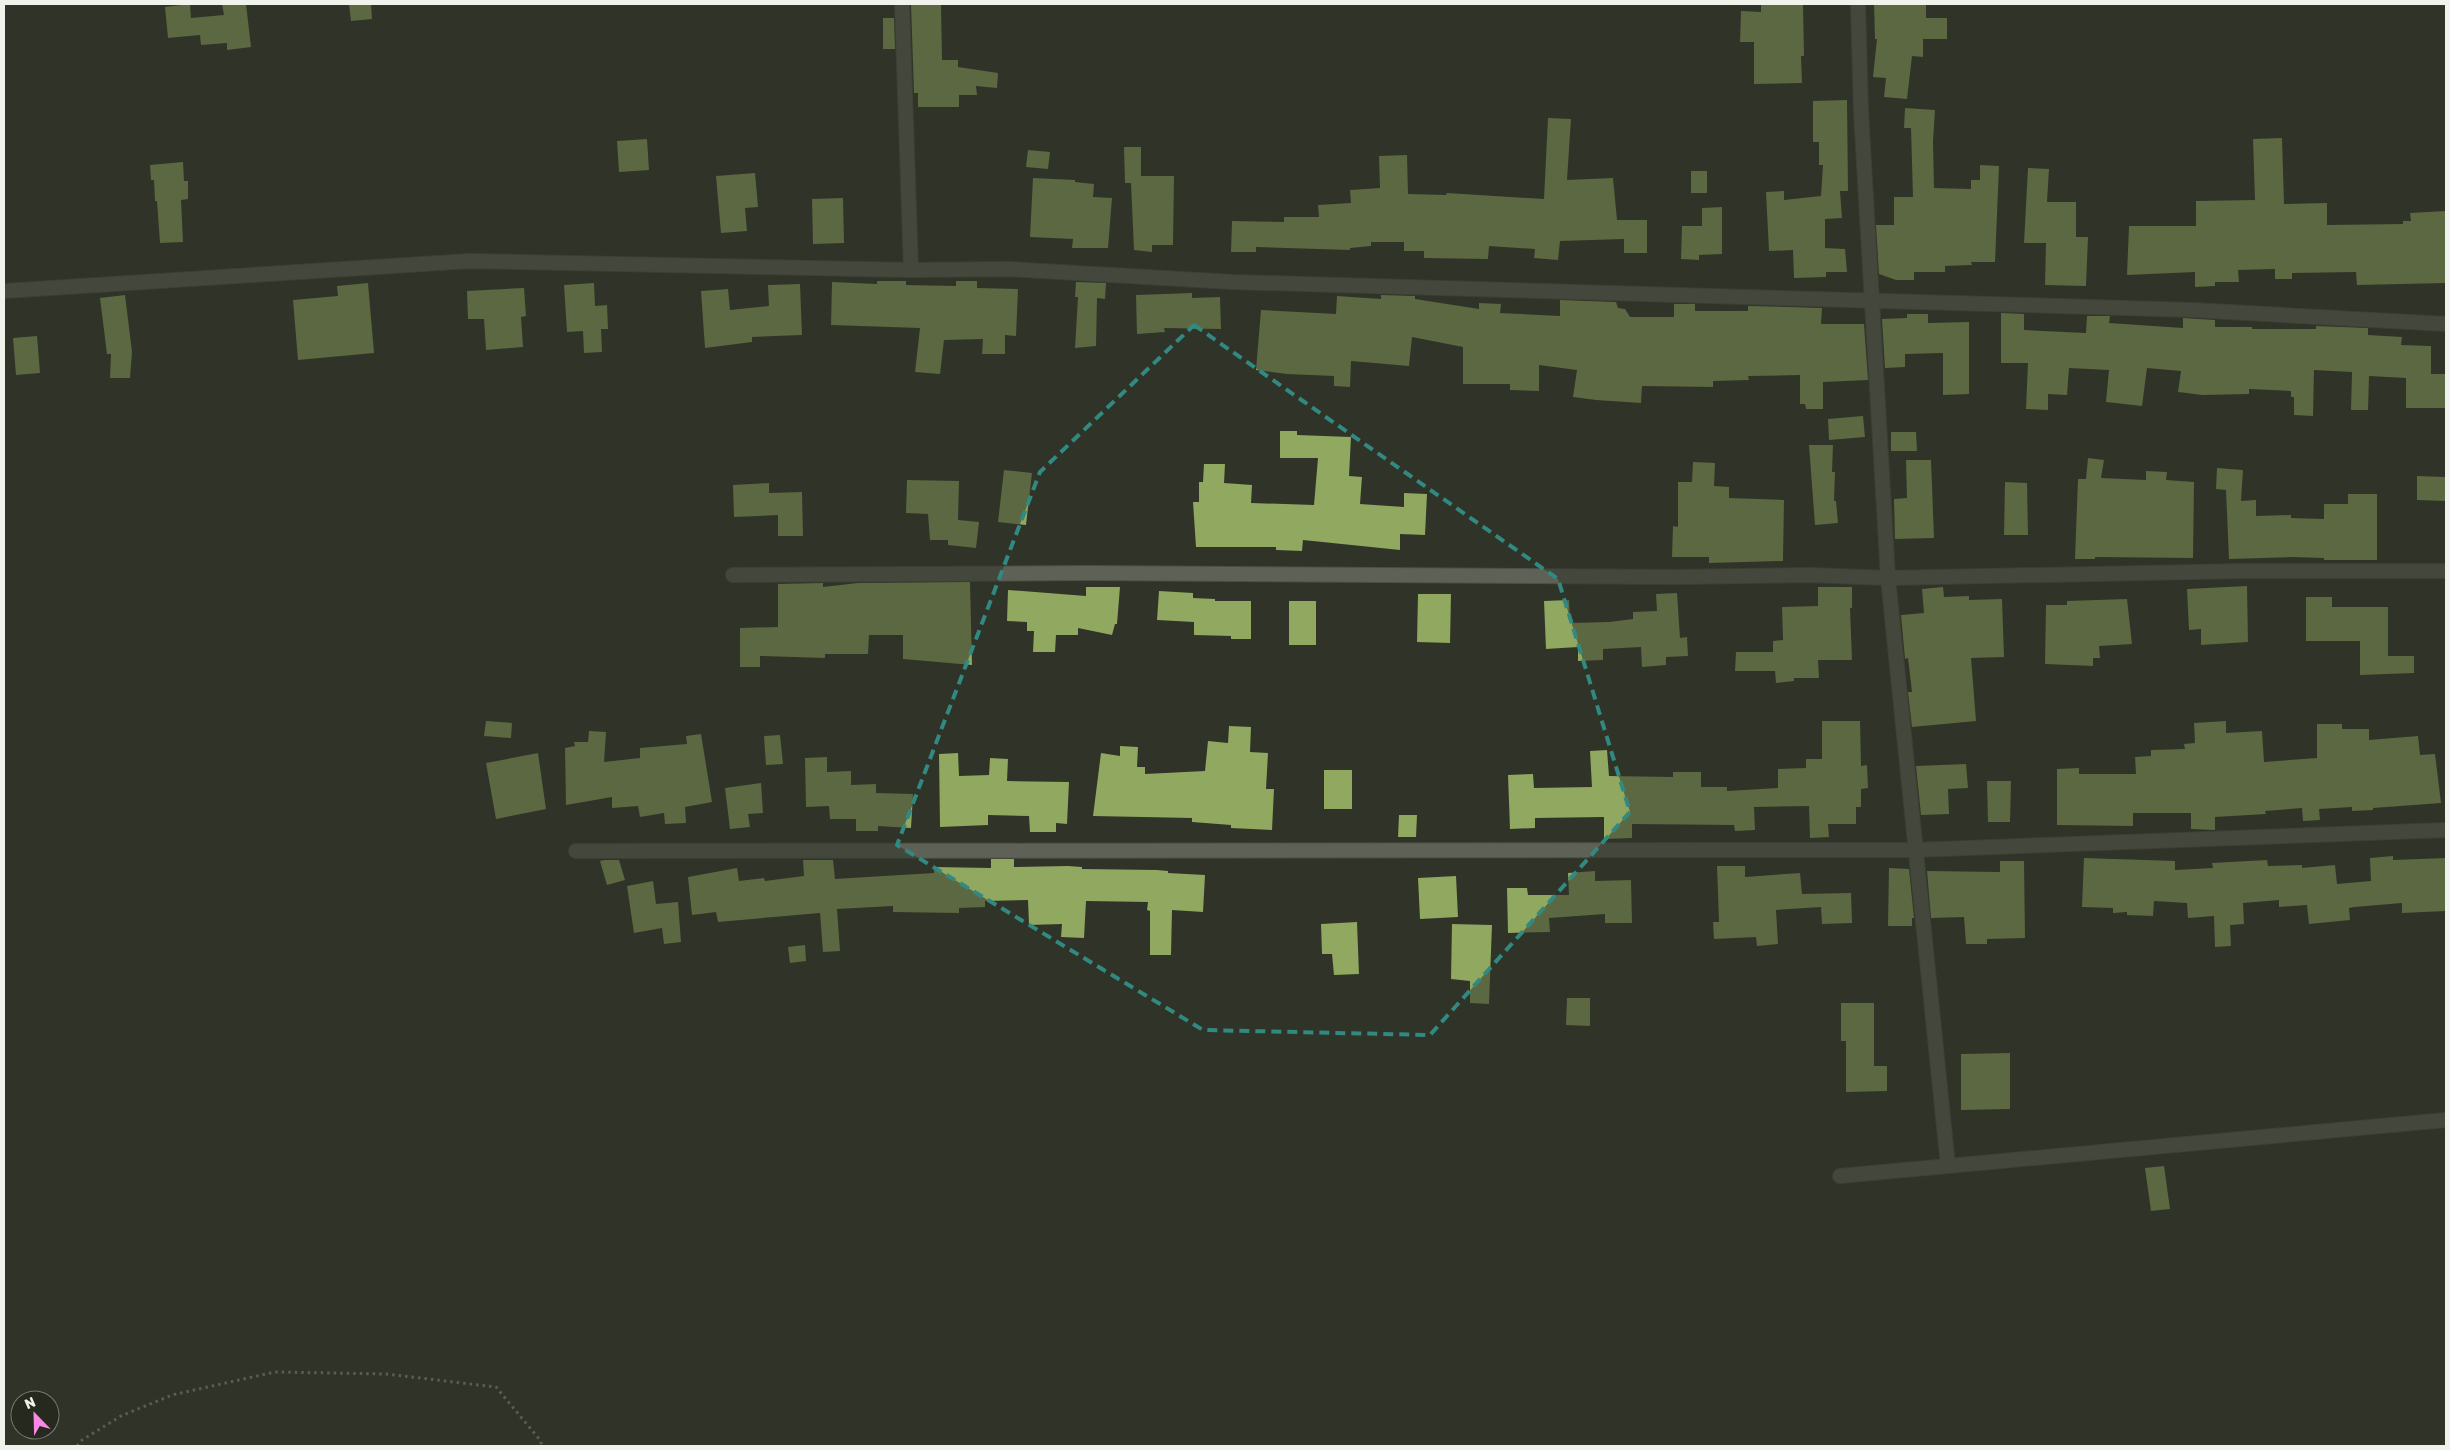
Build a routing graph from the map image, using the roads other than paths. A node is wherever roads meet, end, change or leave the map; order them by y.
1 (902, 4) edge
2 (1858, 4) edge
3 (912, 270) junction
4 (4, 291) edge
5 (1871, 300) junction
6 (2446, 324) edge
7 (2446, 571) edge
8 (733, 574) dead end
9 (1888, 578) junction
10 (2446, 830) edge
11 (576, 850) dead end
12 (1914, 850) junction
13 (2446, 1120) edge
14 (1948, 1166) junction
15 (1840, 1176) dead end

1 - 3 street
2 - 5 street
3 - 4 street
3 - 5 street
5 - 6 street
5 - 9 street
7 - 9 street
8 - 9 street
9 - 12 street
10 - 12 street
11 - 12 street
12 - 14 street
13 - 14 street
14 - 15 street

